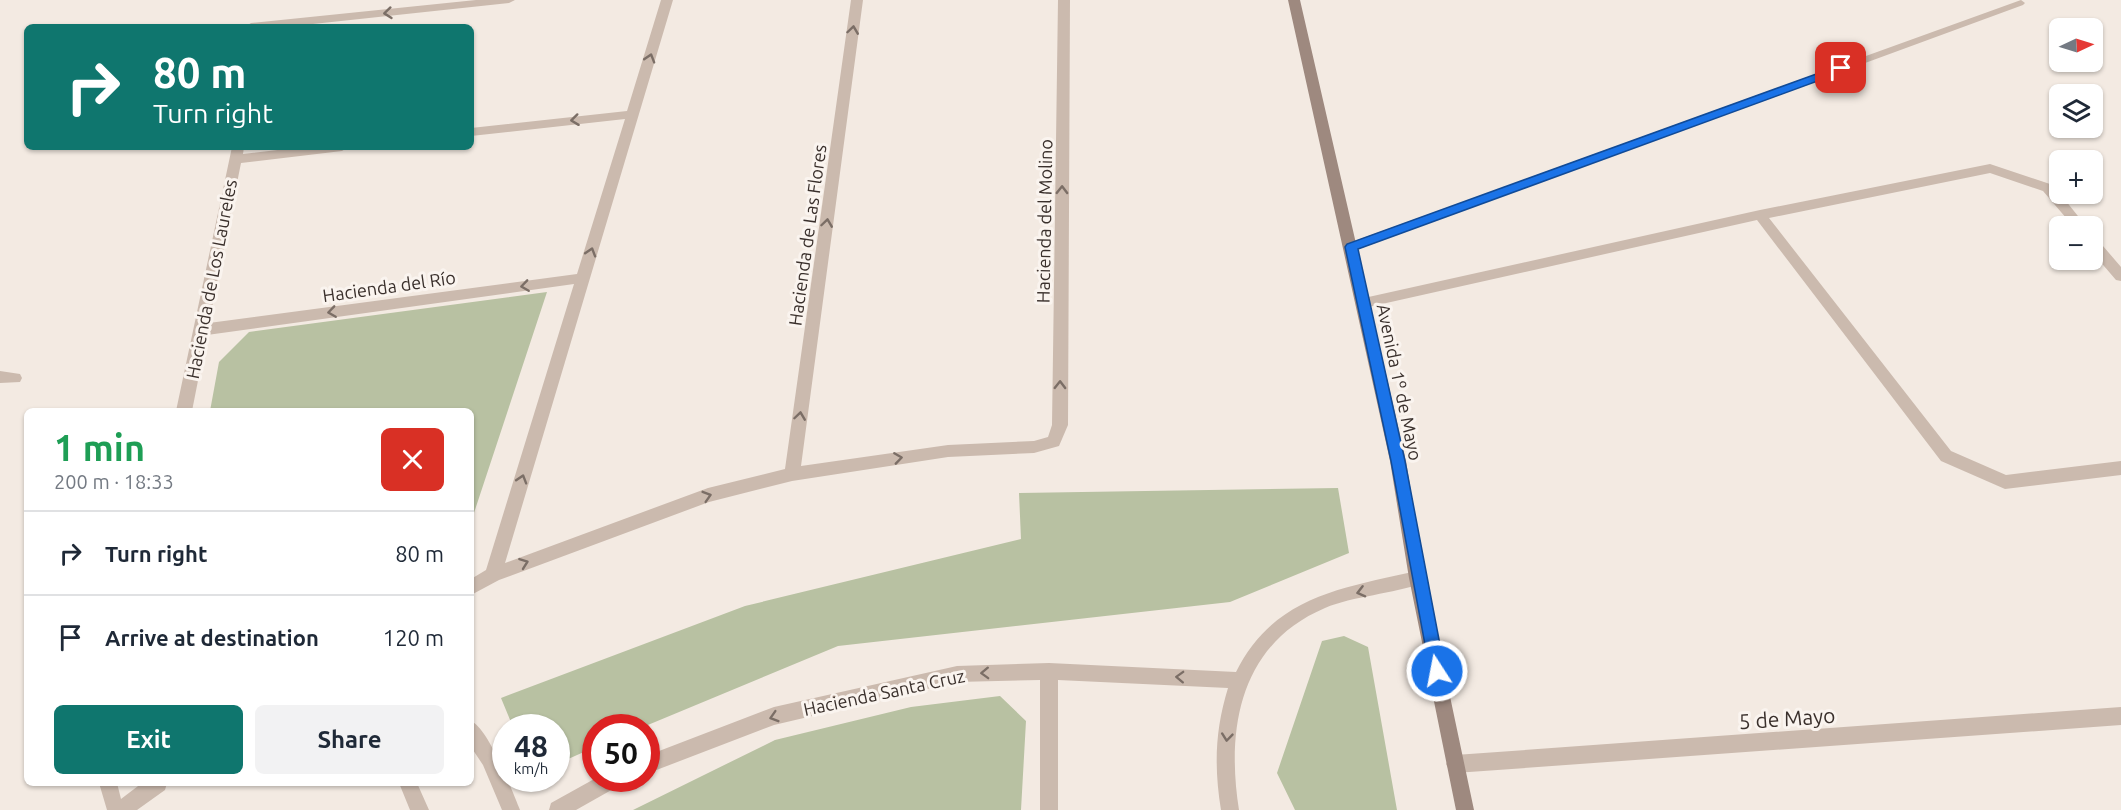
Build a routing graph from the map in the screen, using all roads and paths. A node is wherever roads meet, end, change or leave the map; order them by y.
1 (509, 0) edge
2 (668, 0) edge
3 (857, 0) edge
4 (1064, 0) edge
5 (1294, 0) edge
6 (2019, 3) dead end
7 (286, 24) edge
8 (633, 114) junction
9 (474, 132) edge
10 (289, 150) edge
11 (236, 153) edge
12 (1760, 215) junction
13 (2072, 216) edge
14 (1351, 247) junction
15 (2103, 255) edge
16 (2121, 276) edge
17 (583, 278) junction
18 (1364, 303) junction
19 (201, 330) junction
20 (185, 408) edge
21 (2121, 468) edge
22 (792, 474) junction
23 (493, 575) junction
24 (1418, 578) junction
25 (474, 584) edge
26 (1049, 671) junction
27 (1239, 680) junction
28 (2121, 716) edge
29 (474, 735) edge
30 (660, 760) edge
31 (1455, 764) junction
32 (107, 786) edge
33 (154, 786) edge
34 (409, 786) edge
35 (590, 792) edge
36 (119, 810) edge
37 (420, 810) edge
38 (511, 810) edge
39 (558, 810) edge
40 (1049, 810) edge
41 (1230, 810) edge
42 (1465, 810) edge

1 -> 7 street
8 -> 2 street
22 -> 3 street, Hacienda de Las Flores
22 -> 4 street, Hacienda del Molino
5 - 14 main road, Avenida 1º de Mayo
6 - 14 street
8 -> 9 street
17 -> 8 street
10 - 11 street
11 - 19 street, Hacienda de Los Laureles
12 - 13 street
12 - 18 street
12 - 21 street
14 - 18 main road, Avenida 1º de Mayo
15 - 16 street
17 -> 19 street, Hacienda del Río
23 -> 17 street
18 - 24 main road, Avenida 1º de Mayo
19 - 20 street, Hacienda de Los Laureles
23 -> 22 street
23 - 25 street
24 -> 27 street
24 - 31 main road, Avenida 1º de Mayo
27 -> 26 street, Hacienda Santa Cruz
26 -> 30 street, Hacienda Santa Cruz
26 - 40 street
27 -> 41 street
28 - 31 street, 5 de Mayo
29 - 38 street
31 - 42 main road, Avenida 1º de Mayo
32 - 36 street
33 - 36 street
34 - 37 street
35 - 39 street

